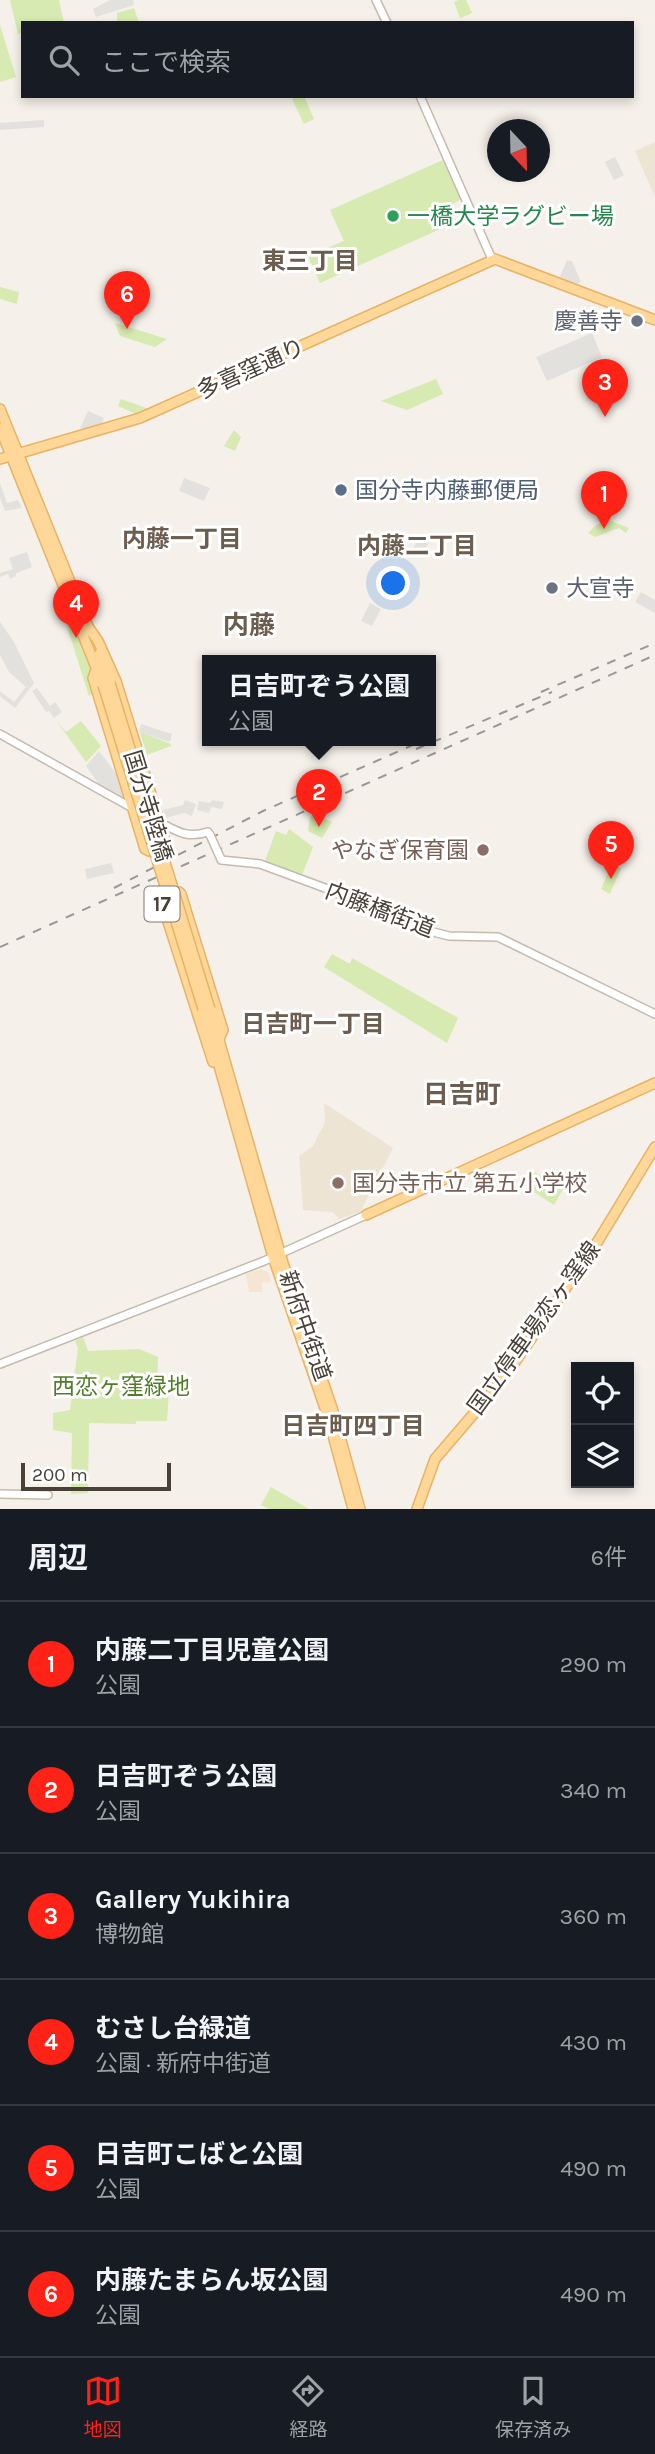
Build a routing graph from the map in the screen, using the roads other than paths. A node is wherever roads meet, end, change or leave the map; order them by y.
1 (376, 0) edge
2 (386, 21) edge
3 (421, 98) edge
4 (495, 259) junction
5 (655, 320) edge
6 (0, 409) edge
7 (0, 419) edge
8 (0, 428) edge
9 (15, 456) junction
10 (0, 459) edge
11 (89, 628) junction
12 (97, 667) junction
13 (106, 684) junction
14 (0, 734) edge
15 (133, 808) junction
16 (160, 822) junction
17 (206, 1009) junction
18 (655, 1014) edge
19 (219, 1039) junction
20 (221, 1074) junction
21 (655, 1083) edge
22 (655, 1147) edge
23 (366, 1215) joint
24 (277, 1255) junction
25 (0, 1364) edge
26 (343, 1470) junction
27 (0, 1494) edge
28 (48, 1494) dead end
29 (348, 1509) edge
30 (353, 1509) edge
31 (360, 1509) edge
32 (417, 1509) edge

1 - 2 street
3 - 4 street
4 - 5 main road
4 - 9 main road, 多喜窪通り
6 - 9 main road, 17
7 - 9 main road, 17
8 - 9 main road, 17
9 - 10 main road, 多喜窪通り
9 - 11 main road, 17
9 - 12 main road, 17
11 - 13 main road, 17
11 - 16 main road, 17
12 - 13 main road, 17
12 - 15 main road, 17
13 - 17 main road, 国分寺陸橋 / 17, bridge
14 - 15 street
15 - 16 street
15 - 16 main road, 17
16 - 18 street, 内藤橋街道, bridge
17 - 19 main road, 新府中街道 / 17
17 - 20 main road, 新府中街道 / 17
19 - 20 main road, 17
19 - 24 main road, 新府中街道 / 17
20 - 24 main road, 新府中街道 / 17
21 - 23 main road
22 - 32 main road, 国立停車場恋ヶ窪線
23 - 24 street
24 - 25 street
24 - 26 main road, 新府中街道 / 17
24 - 31 main road, 新府中街道 / 17
26 - 29 main road
26 - 30 main road, 新府中街道 / 17
27 - 28 street

